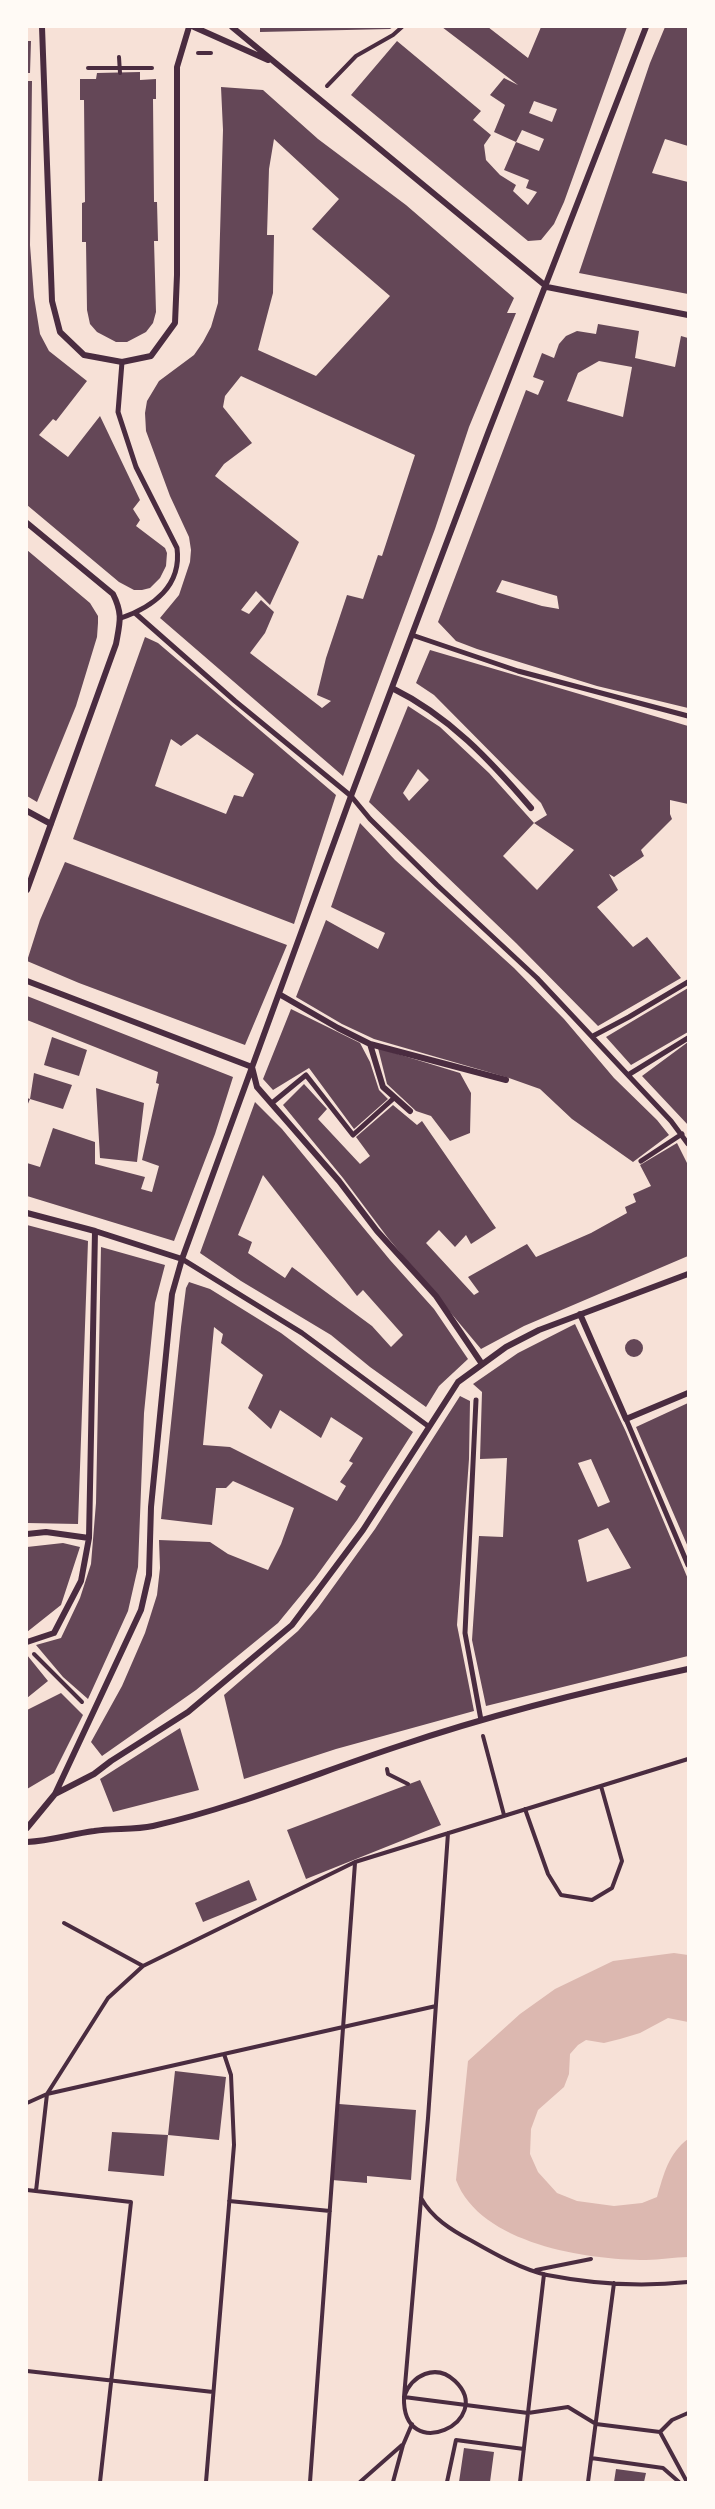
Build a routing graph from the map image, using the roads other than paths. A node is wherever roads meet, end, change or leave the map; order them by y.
1 (42, 27) edge
2 (189, 27) edge
3 (194, 27) edge
4 (232, 27) edge
5 (646, 27) edge
6 (273, 63) junction
7 (547, 286) junction
8 (688, 315) edge
9 (122, 362) junction
10 (27, 523) edge
11 (135, 613) junction
12 (121, 618) junction
13 (412, 635) junction
14 (392, 688) junction
15 (688, 717) edge
16 (351, 796) junction
17 (531, 808) dead end
18 (27, 811) edge
19 (51, 824) junction
20 (27, 890) edge
21 (27, 981) edge
22 (688, 982) edge
23 (279, 994) junction
24 (592, 1036) junction
25 (688, 1038) edge
26 (370, 1044) junction
27 (252, 1067) junction
28 (628, 1075) junction
29 (506, 1080) dead end
30 (394, 1098) junction
31 (272, 1103) junction
32 (410, 1112) dead end
33 (682, 1134) junction
34 (688, 1144) edge
35 (641, 1161) dead end
36 (27, 1213) edge
37 (95, 1231) junction
38 (182, 1259) junction
39 (688, 1274) edge
40 (580, 1314) junction
41 (482, 1364) junction
42 (688, 1393) edge
43 (476, 1400) dead end
44 (626, 1419) junction
45 (428, 1426) junction
46 (27, 1534) edge
47 (88, 1538) junction
48 (688, 1565) edge
49 (27, 1644) edge
50 (688, 1669) edge
51 (481, 1720) junction
52 (55, 1794) junction
53 (27, 1828) edge
54 (27, 1842) edge

1 - 9 street
2 - 9 street
3 - 6 street
4 - 6 street
5 - 7 street
6 - 7 street
7 - 8 street
7 - 13 street
9 - 11 street
10 - 12 street
11 - 12 street
11 - 16 street
12 - 19 street
13 - 14 street
13 - 15 street
14 - 16 street
14 - 17 street
16 - 23 street
16 - 24 street
18 - 19 street
19 - 20 street
21 - 27 street
22 - 24 street
23 - 26 street
23 - 27 street
24 - 28 street
25 - 28 street
26 - 29 street
26 - 30 street
27 - 31 street
27 - 38 street
28 - 33 street
30 - 31 street
30 - 32 street
31 - 41 street
33 - 34 street
33 - 35 street
36 - 37 street
37 - 38 street
37 - 47 street
38 - 45 street
38 - 52 street
39 - 40 street
40 - 41 street
40 - 44 street
41 - 45 street
42 - 44 street
43 - 51 street
44 - 48 street
45 - 52 street
46 - 47 street
47 - 49 street
50 - 51 street
51 - 54 street
52 - 53 street

